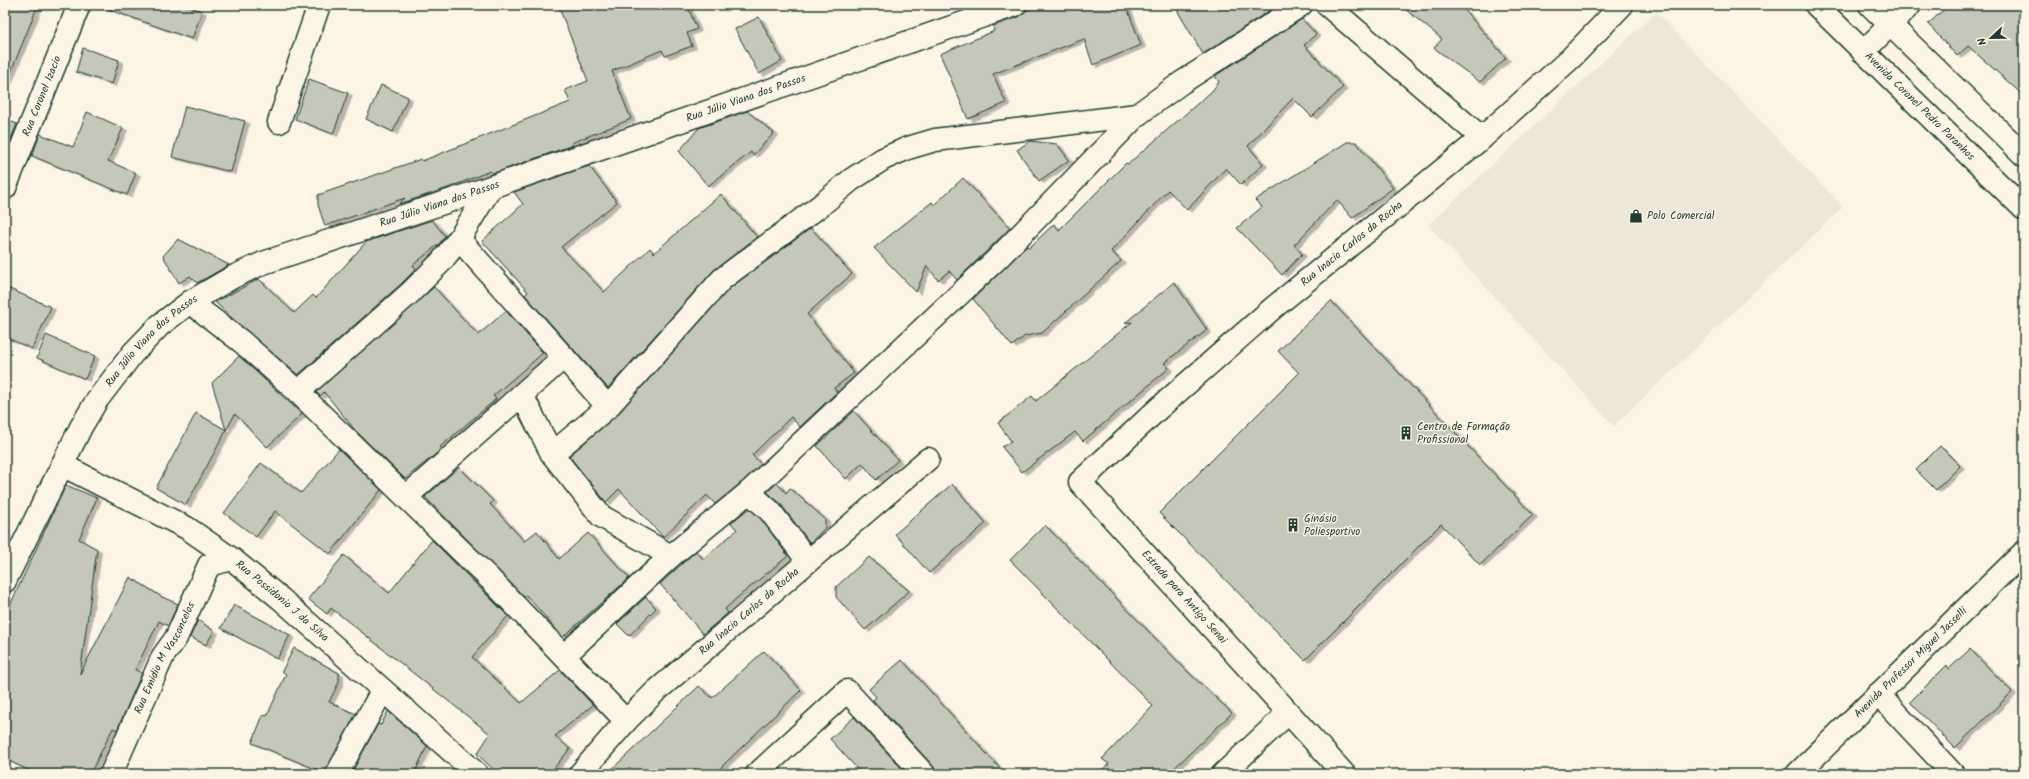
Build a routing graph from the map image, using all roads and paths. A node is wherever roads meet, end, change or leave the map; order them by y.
1 (79, 5) edge
2 (319, 5) edge
3 (1015, 5) edge
4 (1301, 5) edge
5 (1327, 5) edge
6 (1622, 5) edge
7 (1816, 5) edge
8 (1870, 5) edge
9 (1910, 5) edge
10 (1890, 25) junction
11 (1864, 52) junction
12 (1137, 114) junction
13 (279, 122) dead end
14 (1482, 138) junction
15 (2024, 155) edge
16 (491, 187) junction
17 (5, 188) edge
18 (2024, 209) edge
19 (459, 239) junction
20 (190, 302) junction
21 (564, 357) junction
22 (298, 392) junction
23 (522, 395) junction
24 (608, 407) junction
25 (552, 454) junction
26 (928, 459) dead end
27 (62, 465) junction
28 (1080, 482) joint
29 (749, 492) junction
30 (406, 497) junction
31 (2024, 552) edge
32 (671, 556) junction
33 (232, 559) junction
34 (808, 561) junction
35 (5, 581) edge
36 (565, 655) junction
37 (382, 691) junction
38 (1878, 694) junction
39 (1288, 713) junction
40 (626, 721) junction
41 (111, 774) edge
42 (337, 774) edge
43 (477, 774) edge
44 (580, 774) edge
45 (757, 774) edge
46 (924, 774) edge
47 (1223, 774) edge
48 (1344, 774) edge
49 (1797, 774) edge
50 (1953, 774) edge

1 - 17 street, Rua Coronel Izacio
2 - 13 street
3 - 16 street, Rua Júlio Viana dos Passos
4 - 12 street
5 - 14 street
6 - 14 street, Rua Inacio Carlos da Rocha
7 - 11 street, Avenida Coronel Pedro Paranhos
8 - 10 street
9 - 10 street
10 - 11 street
10 - 15 street
11 - 18 street, Avenida Coronel Pedro Paranhos
12 - 24 street
12 - 29 street
14 - 28 street, Rua Inacio Carlos da Rocha
16 - 19 street
16 - 20 street, Rua Júlio Viana dos Passos
19 - 21 street
19 - 22 street
20 - 22 street
20 - 27 street, Rua Júlio Viana dos Passos
21 - 23 street
21 - 24 street
22 - 30 street
23 - 25 street
23 - 30 street
24 - 25 street
25 - 32 street
26 - 34 street, Rua Inacio Carlos da Rocha
27 - 33 street, Rua Possidonio J da Silva
27 - 35 street, Rua Júlio Viana dos Passos
28 - 39 street, Estrada para Antigo Senai
29 - 32 street
29 - 34 street
30 - 36 street
31 - 38 street, Avenida Professor Miguel Jasselli
32 - 36 street
33 - 37 street, Rua Possidonio J da Silva
33 - 41 street, Rua Emidio M Vasconcelos
34 - 40 street, Rua Inacio Carlos da Rocha
36 - 40 street
37 - 42 street
37 - 43 street, Rua Possidonio J da Silva
38 - 49 street, Avenida Professor Miguel Jasselli
38 - 50 street
39 - 47 street
39 - 48 street, Estrada para Antigo Senai
40 - 44 street, Rua Inacio Carlos da Rocha
45 - 46 street

